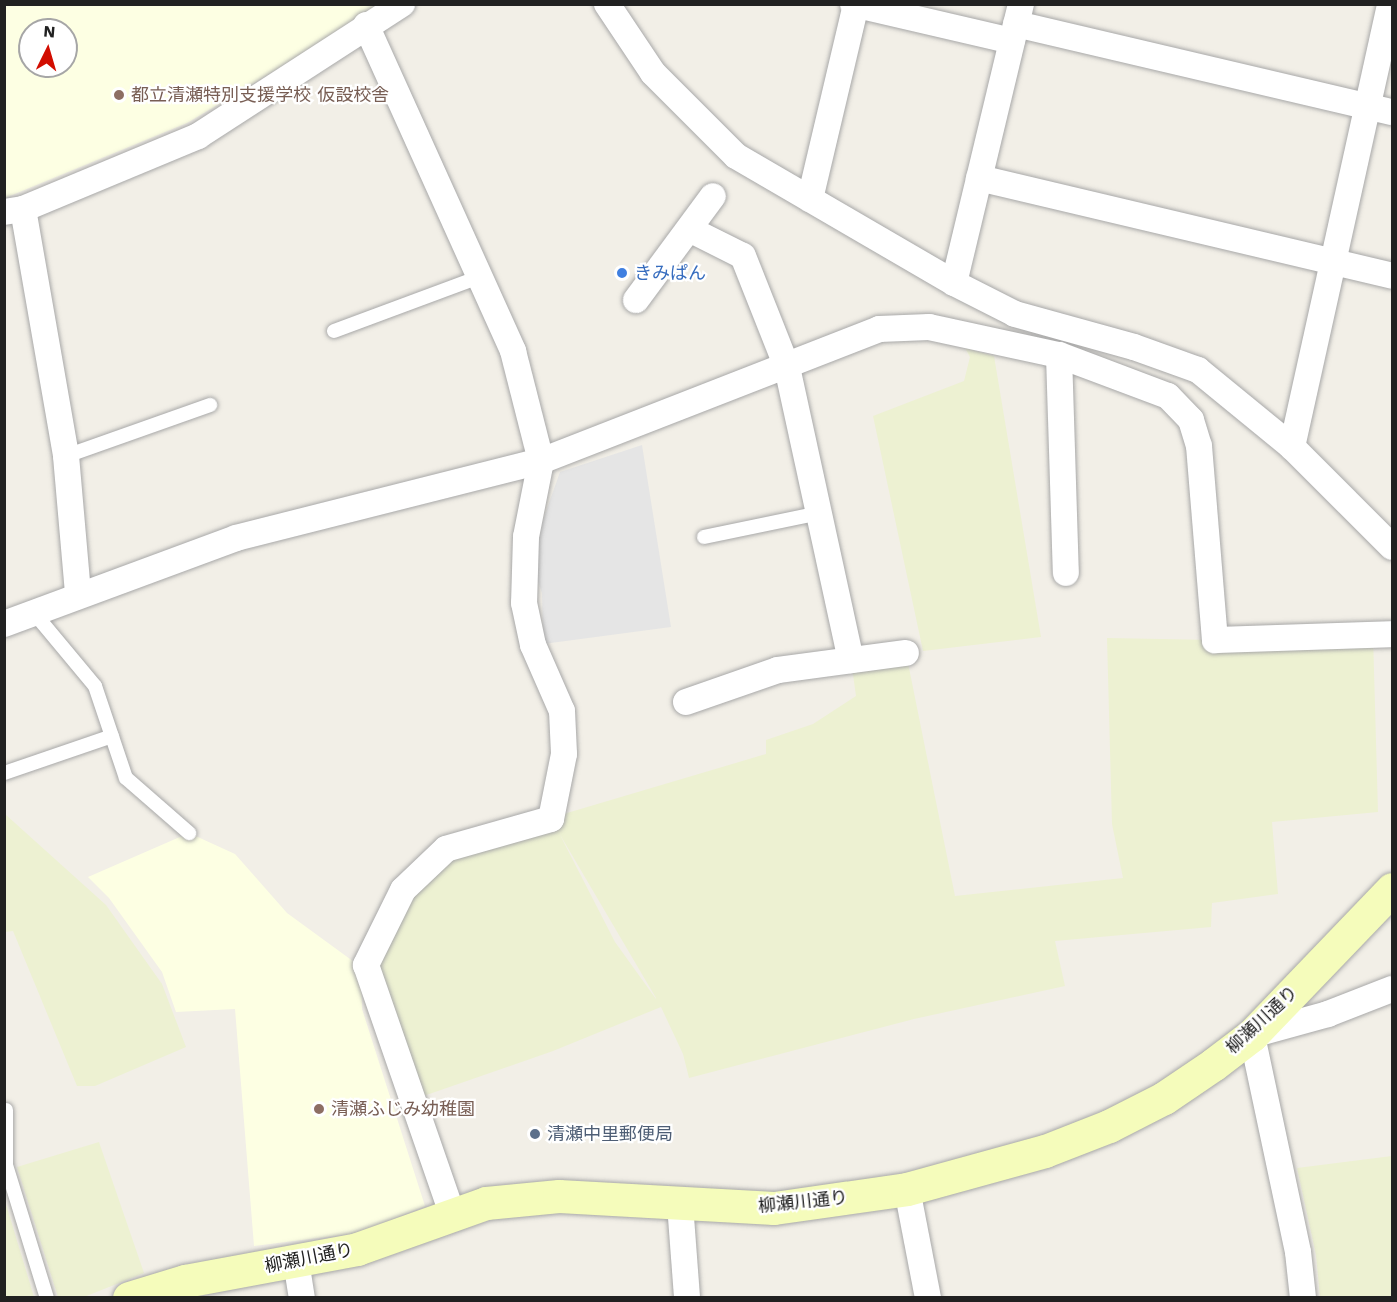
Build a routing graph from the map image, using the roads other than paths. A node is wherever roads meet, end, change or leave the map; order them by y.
1 (402, 4) edge
2 (606, 4) edge
3 (1390, 4) edge
4 (854, 5) edge
5 (1016, 23) edge
6 (366, 26) junction
7 (1367, 106) junction
8 (1392, 112) edge
9 (979, 178) junction
10 (713, 196) dead end
11 (810, 199) junction
12 (14, 211) edge
13 (689, 229) junction
14 (1332, 263) junction
15 (1392, 276) edge
16 (479, 277) junction
17 (954, 283) junction
18 (636, 300) dead end
19 (334, 331) dead end
20 (1059, 356) junction
21 (787, 367) junction
22 (210, 405) dead end
23 (1292, 447) junction
24 (66, 456) junction
25 (541, 461) junction
26 (820, 513) junction
27 (704, 537) dead end
28 (1392, 547) edge
29 (1066, 573) dead end
30 (78, 594) junction
31 (35, 614) junction
32 (4, 624) edge
33 (1392, 634) edge
34 (906, 653) dead end
35 (850, 660) junction
36 (686, 702) dead end
37 (112, 736) junction
38 (4, 773) edge
39 (189, 833) dead end
40 (1392, 889) edge
41 (1392, 989) edge
42 (1252, 1035) junction
43 (6, 1110) edge
44 (907, 1189) junction
45 (680, 1204) junction
46 (452, 1213) junction
47 (296, 1261) junction
48 (46, 1298) edge
49 (129, 1298) edge
50 (302, 1298) edge
51 (687, 1298) edge
52 (928, 1298) edge
53 (1303, 1298) edge

1 - 6 street
2 - 11 street
3 - 7 street
4 - 5 street
4 - 11 street
5 - 7 street
5 - 9 street
6 - 12 street
6 - 16 street
7 - 8 street
7 - 14 street
9 - 14 street
9 - 17 street
10 - 13 street
11 - 17 street
12 - 24 street
13 - 18 street
13 - 21 street
14 - 15 street
14 - 23 street
16 - 19 lane
16 - 25 street
17 - 23 street
20 - 21 street
20 - 29 street
20 - 33 street
21 - 25 street
21 - 26 street
22 - 24 lane
23 - 28 street
24 - 30 street
25 - 30 street
25 - 46 street
26 - 27 lane
26 - 35 street
30 - 31 street
31 - 32 street
31 - 37 lane
34 - 35 street
35 - 36 street
37 - 38 lane
37 - 39 lane
40 - 42 street, 柳瀬川通り
41 - 42 street
42 - 44 street, 柳瀬川通り
42 - 53 street
43 - 48 lane
44 - 45 street, 柳瀬川通り
44 - 52 street
45 - 46 street, 柳瀬川通り
45 - 51 street
46 - 47 street, 柳瀬川通り
47 - 49 street, 柳瀬川通り
47 - 50 street

